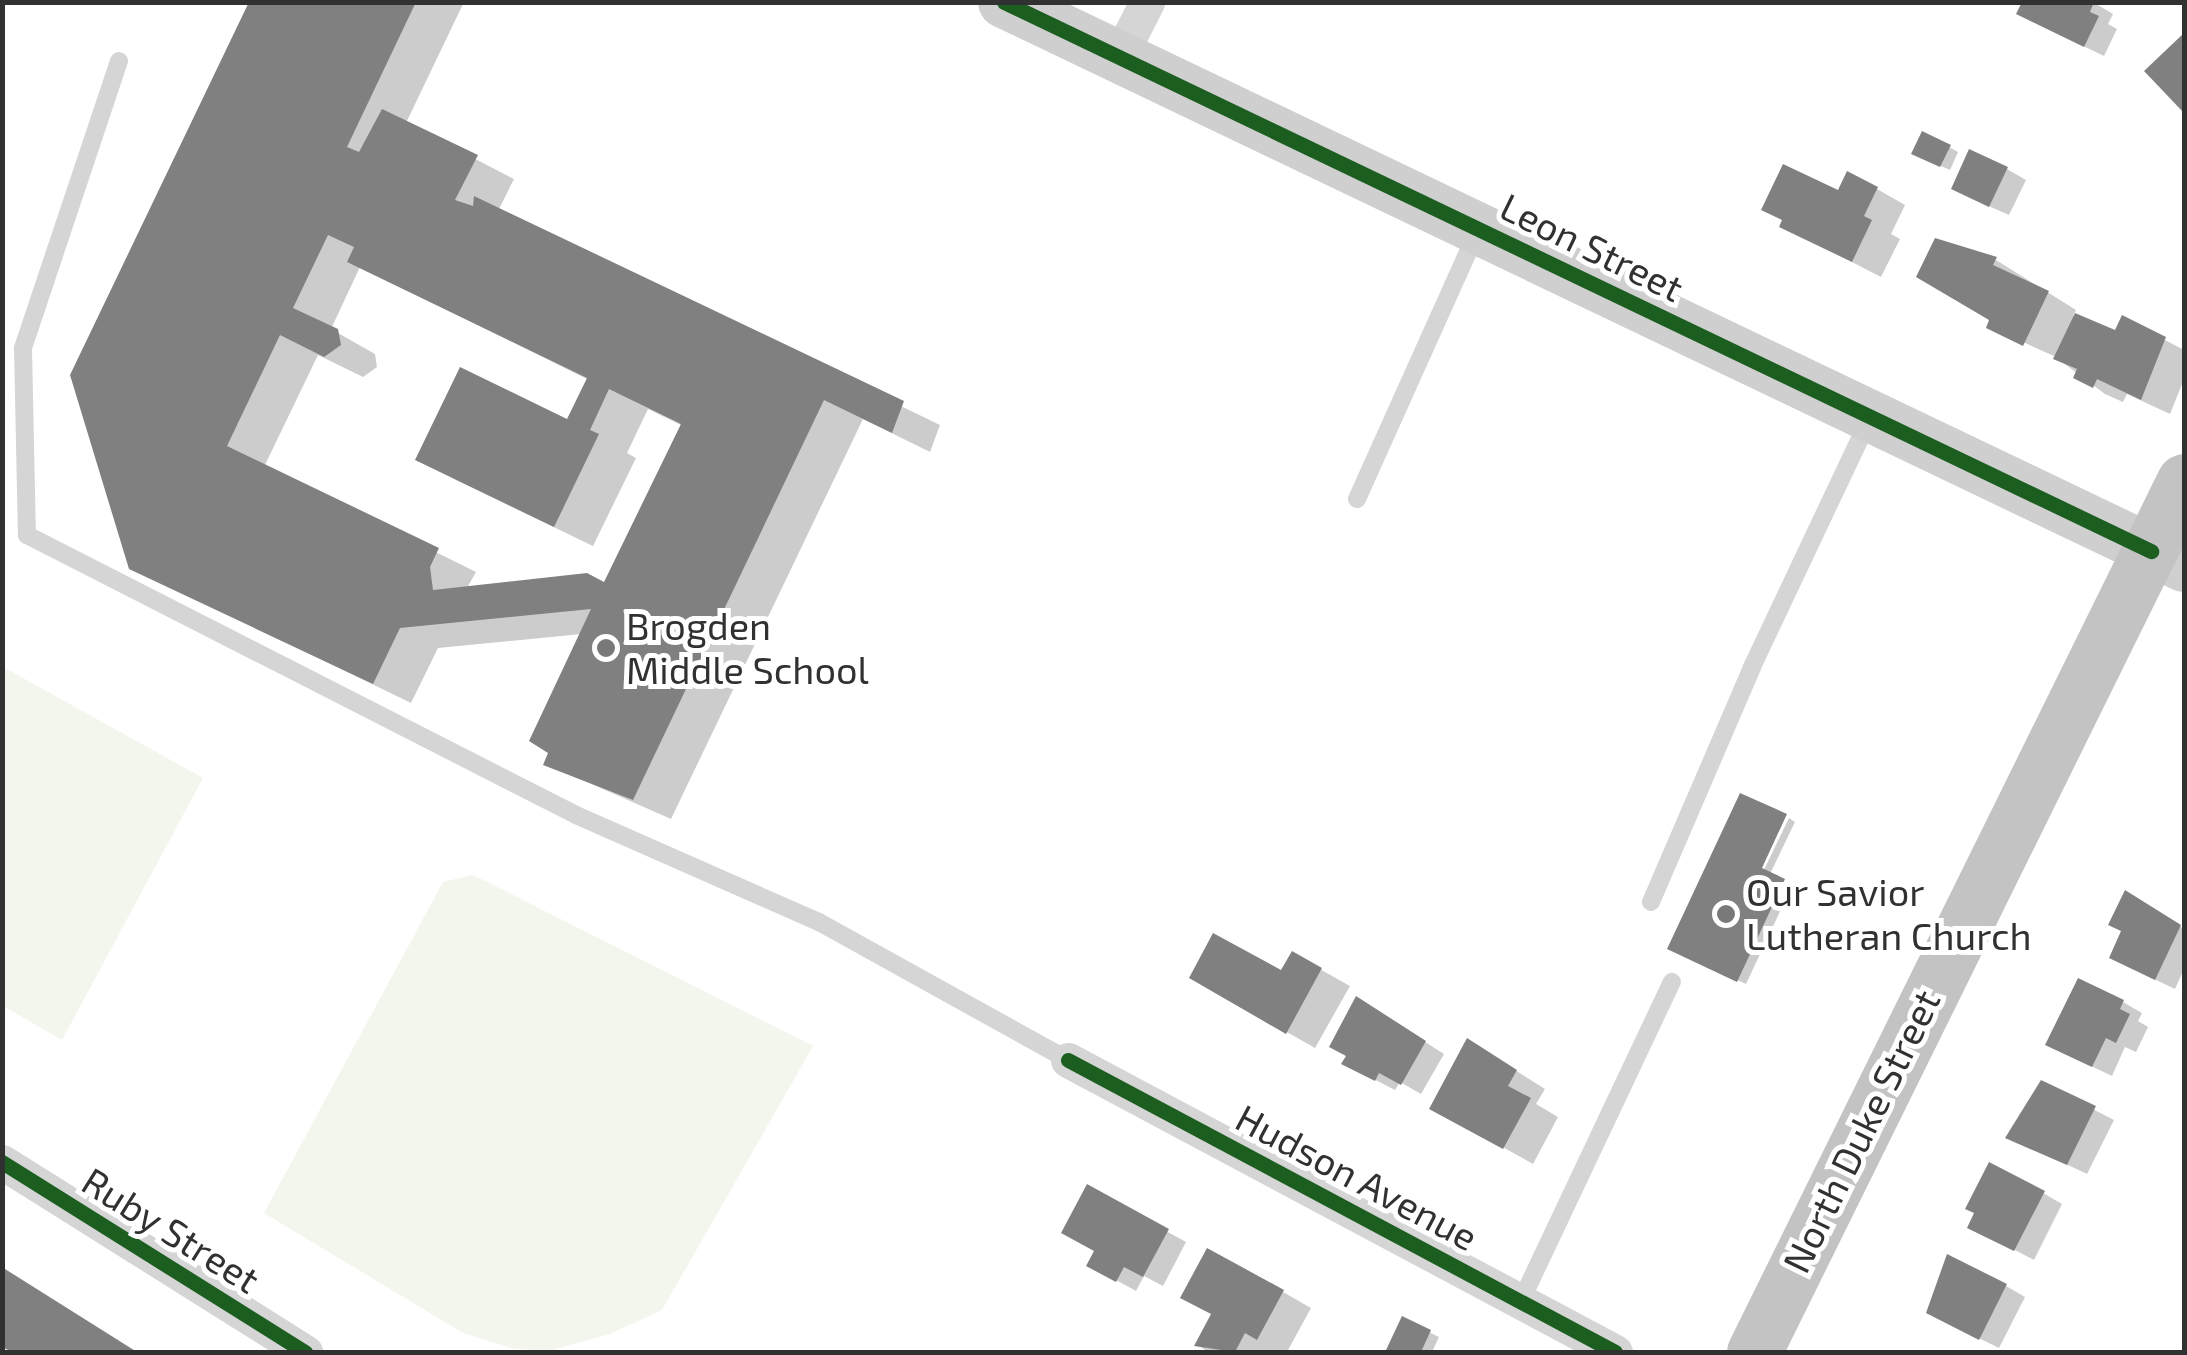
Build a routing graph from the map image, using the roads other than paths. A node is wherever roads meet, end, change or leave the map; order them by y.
1 (1004, 2) edge
2 (1146, 2) edge
3 (1119, 57) junction
4 (119, 61) dead end
5 (1478, 228) junction
6 (1871, 416) junction
7 (2184, 481) edge
8 (1357, 499) dead end
9 (2168, 559) edge
10 (1651, 902) dead end
11 (1672, 982) dead end
12 (1068, 1060) joint
13 (2, 1162) edge
14 (1521, 1301) junction
15 (305, 1352) edge
16 (1615, 1352) edge
17 (1754, 1352) edge

1 - 3 street, Leon Street
2 - 3 street
3 - 5 street, Leon Street
4 - 12 lane
5 - 6 street, Leon Street
5 - 8 lane
6 - 9 street, Leon Street
6 - 10 lane
7 - 9 highway, North Duke Street
9 - 17 highway, North Duke Street
11 - 14 lane
12 - 14 street, Hudson Avenue
13 - 15 street, Ruby Street
14 - 16 street, Hudson Avenue

